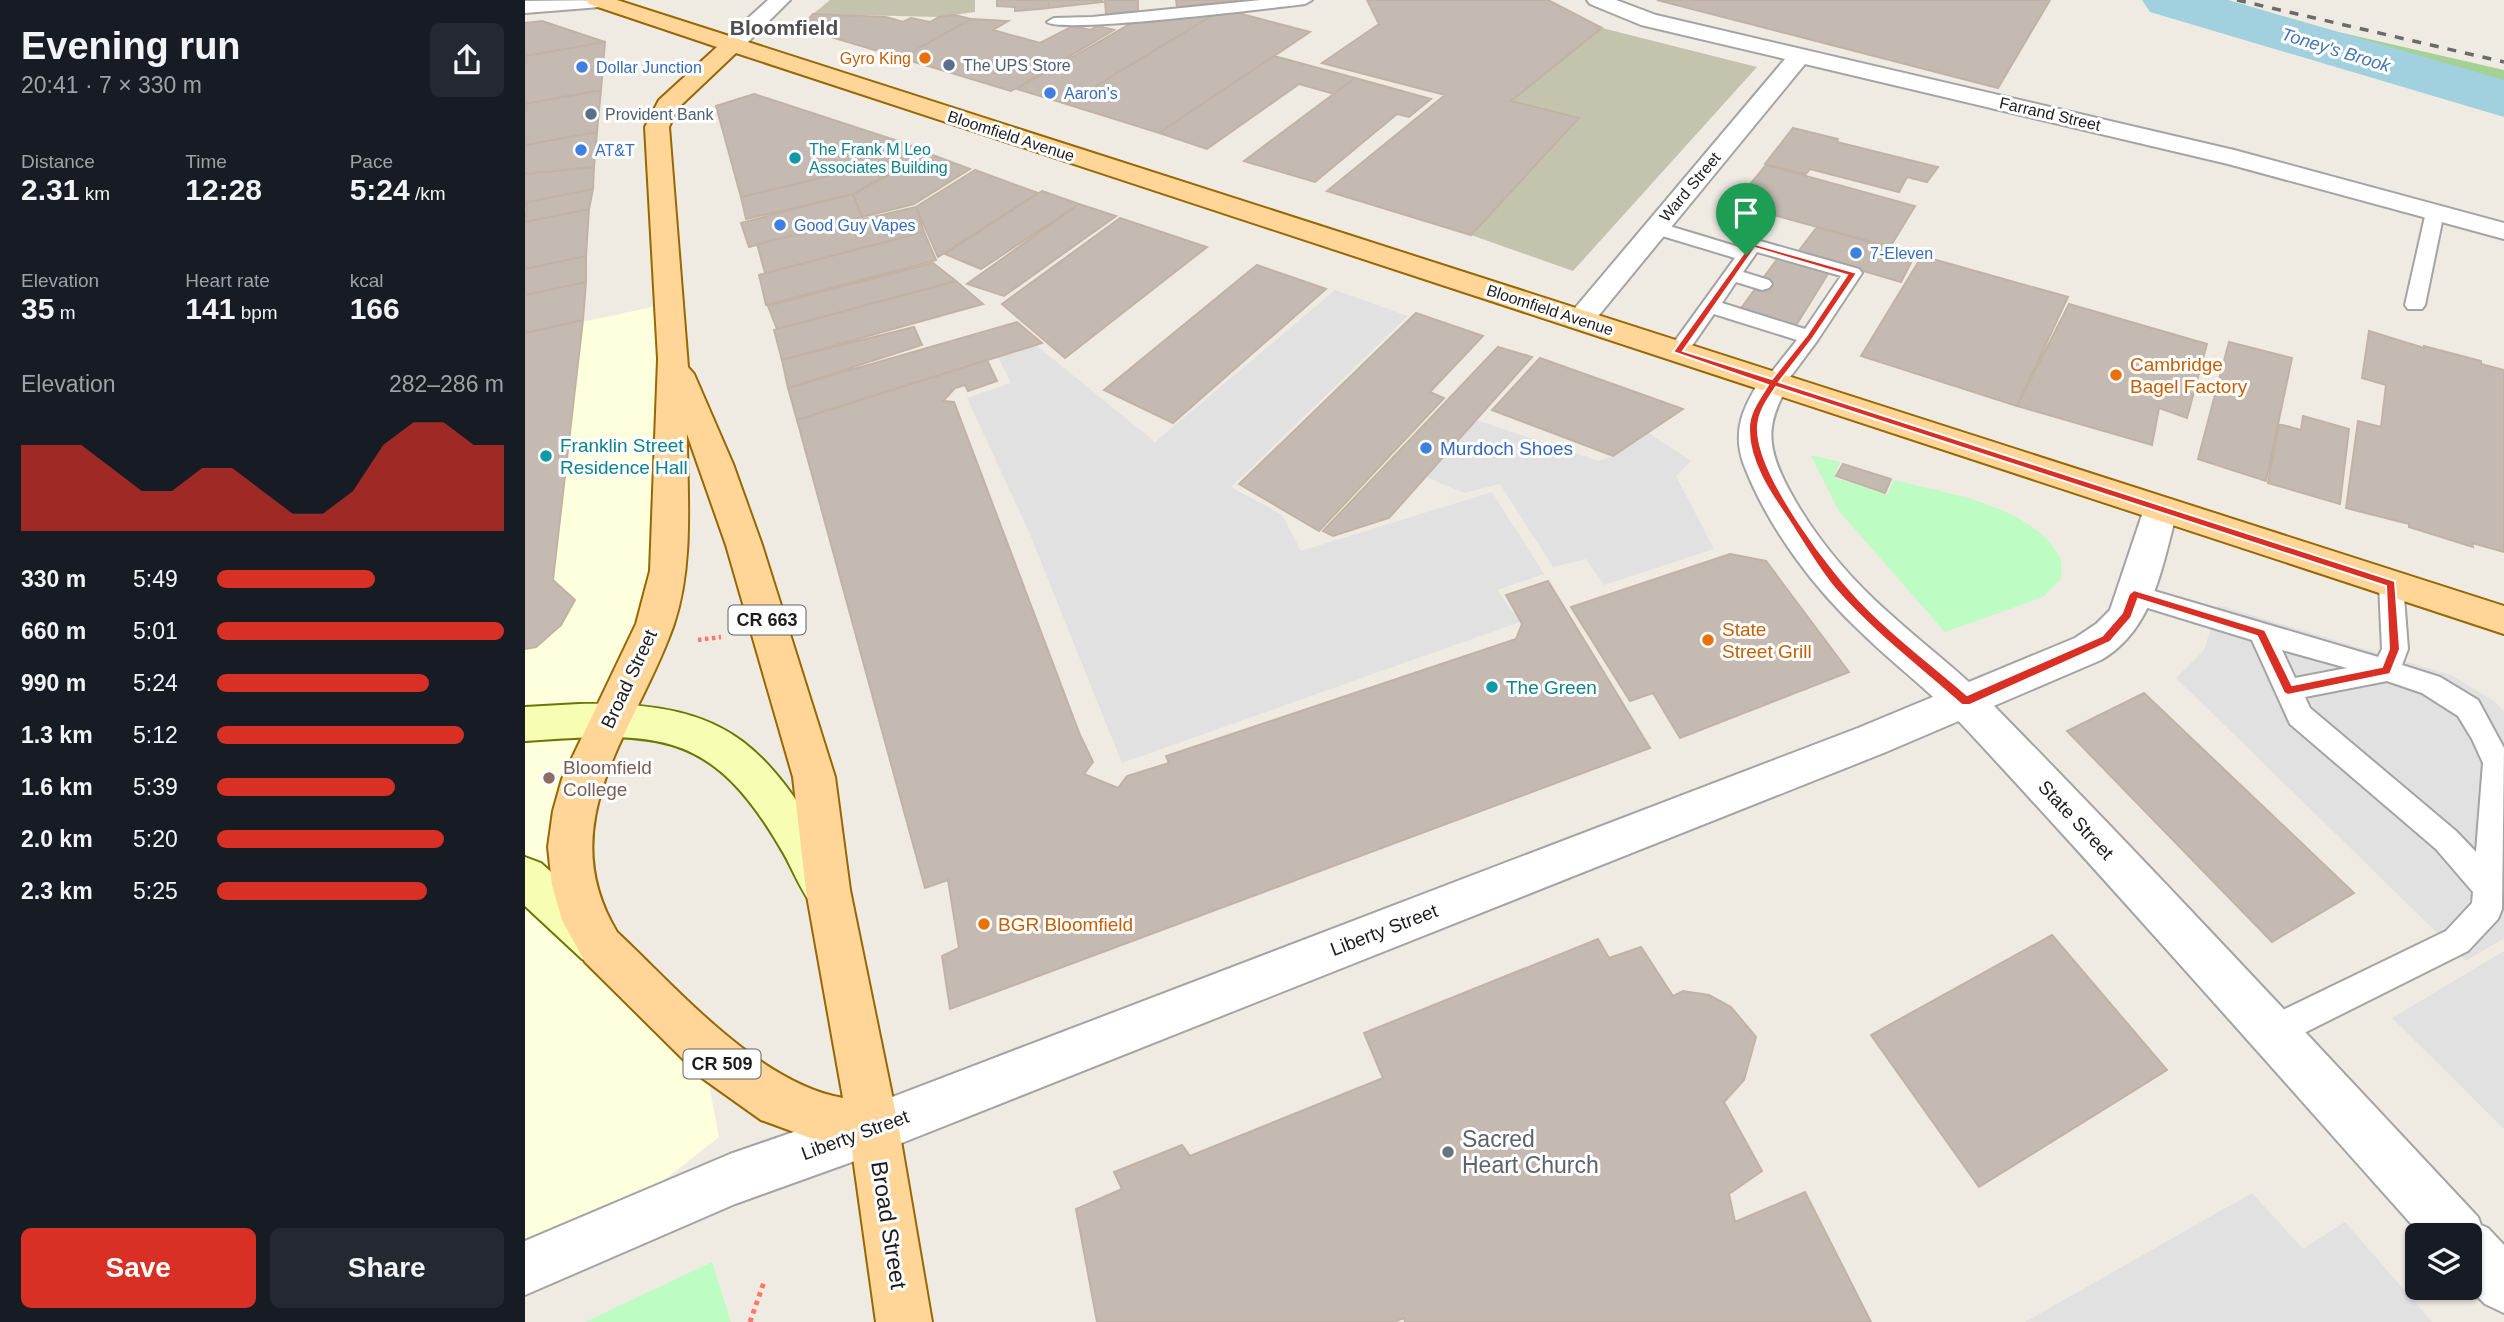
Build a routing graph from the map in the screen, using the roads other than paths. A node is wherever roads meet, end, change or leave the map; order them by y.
1 (781, 0) edge
2 (1305, 0) edge
3 (1597, 0) edge
4 (598, 1) edge
5 (525, 7) edge
6 (1054, 22) dead end
7 (731, 45) junction
8 (1800, 55) junction
9 (2435, 212) junction
10 (1656, 228) junction
11 (2504, 231) edge
12 (1746, 255) junction
13 (1732, 275) junction
14 (1762, 284) dead end
15 (2415, 305) dead end
16 (1710, 306) junction
17 (1580, 320) junction
18 (1810, 337) junction
19 (1678, 352) junction
20 (673, 359) junction
21 (1774, 383) junction
22 (2161, 509) junction
23 (2391, 584) junction
24 (2134, 594) junction
25 (2504, 620) edge
26 (2261, 633) junction
27 (2386, 671) junction
28 (2288, 690) junction
29 (1966, 701) junction
30 (610, 719) junction
31 (525, 724) edge
32 (525, 877) edge
33 (2490, 889) junction
34 (828, 890) junction
35 (601, 947) junction
36 (2272, 1033) junction
37 (874, 1129) junction
38 (2447, 1223) edge
39 (2482, 1261) edge
40 (525, 1268) edge
41 (2504, 1285) edge
42 (904, 1322) edge

1 - 7 street
2 - 6 lane
3 - 8 street, Farrand Street
4 - 5 street
4 - 7 main road, Bloomfield Avenue
7 - 17 main road, Bloomfield Avenue
7 - 20 main road, Broad Street / CR 663
8 - 9 street, Farrand Street
8 - 10 street, Ward Street
9 - 11 street, Farrand Street
9 - 15 lane
10 - 12 lane
10 - 17 street, Ward Street
12 - 13 lane
12 - 18 lane
13 - 14 lane
13 - 16 lane
16 - 18 lane
16 - 19 lane
17 - 19 main road, Bloomfield Avenue
18 - 21 lane
19 - 21 main road, Bloomfield Avenue
20 - 30 main road, Broad Street / CR 663
20 - 34 main road, Broad Street / CR 663
21 - 22 main road, Bloomfield Avenue
21 - 29 street, State Street
22 - 23 main road, Bloomfield Avenue
22 - 24 street, Liberty Street
23 - 25 main road, Bloomfield Avenue
23 - 27 lane
24 - 26 lane
24 - 29 street, Liberty Street
26 - 27 lane
26 - 28 lane
27 - 28 lane
27 - 33 lane
28 - 33 lane
29 - 36 street, State Street
29 - 37 street, Liberty Street
30 - 31 main road
30 - 34 main road
30 - 35 main road, Broad Street / CR 663
32 - 35 main road, CR 509
33 - 36 lane
34 - 37 main road, Broad Street
35 - 37 main road, Broad Street / CR 509
36 - 38 street, State Street
37 - 40 street, Liberty Street
37 - 42 main road, Broad Street
39 - 41 street

